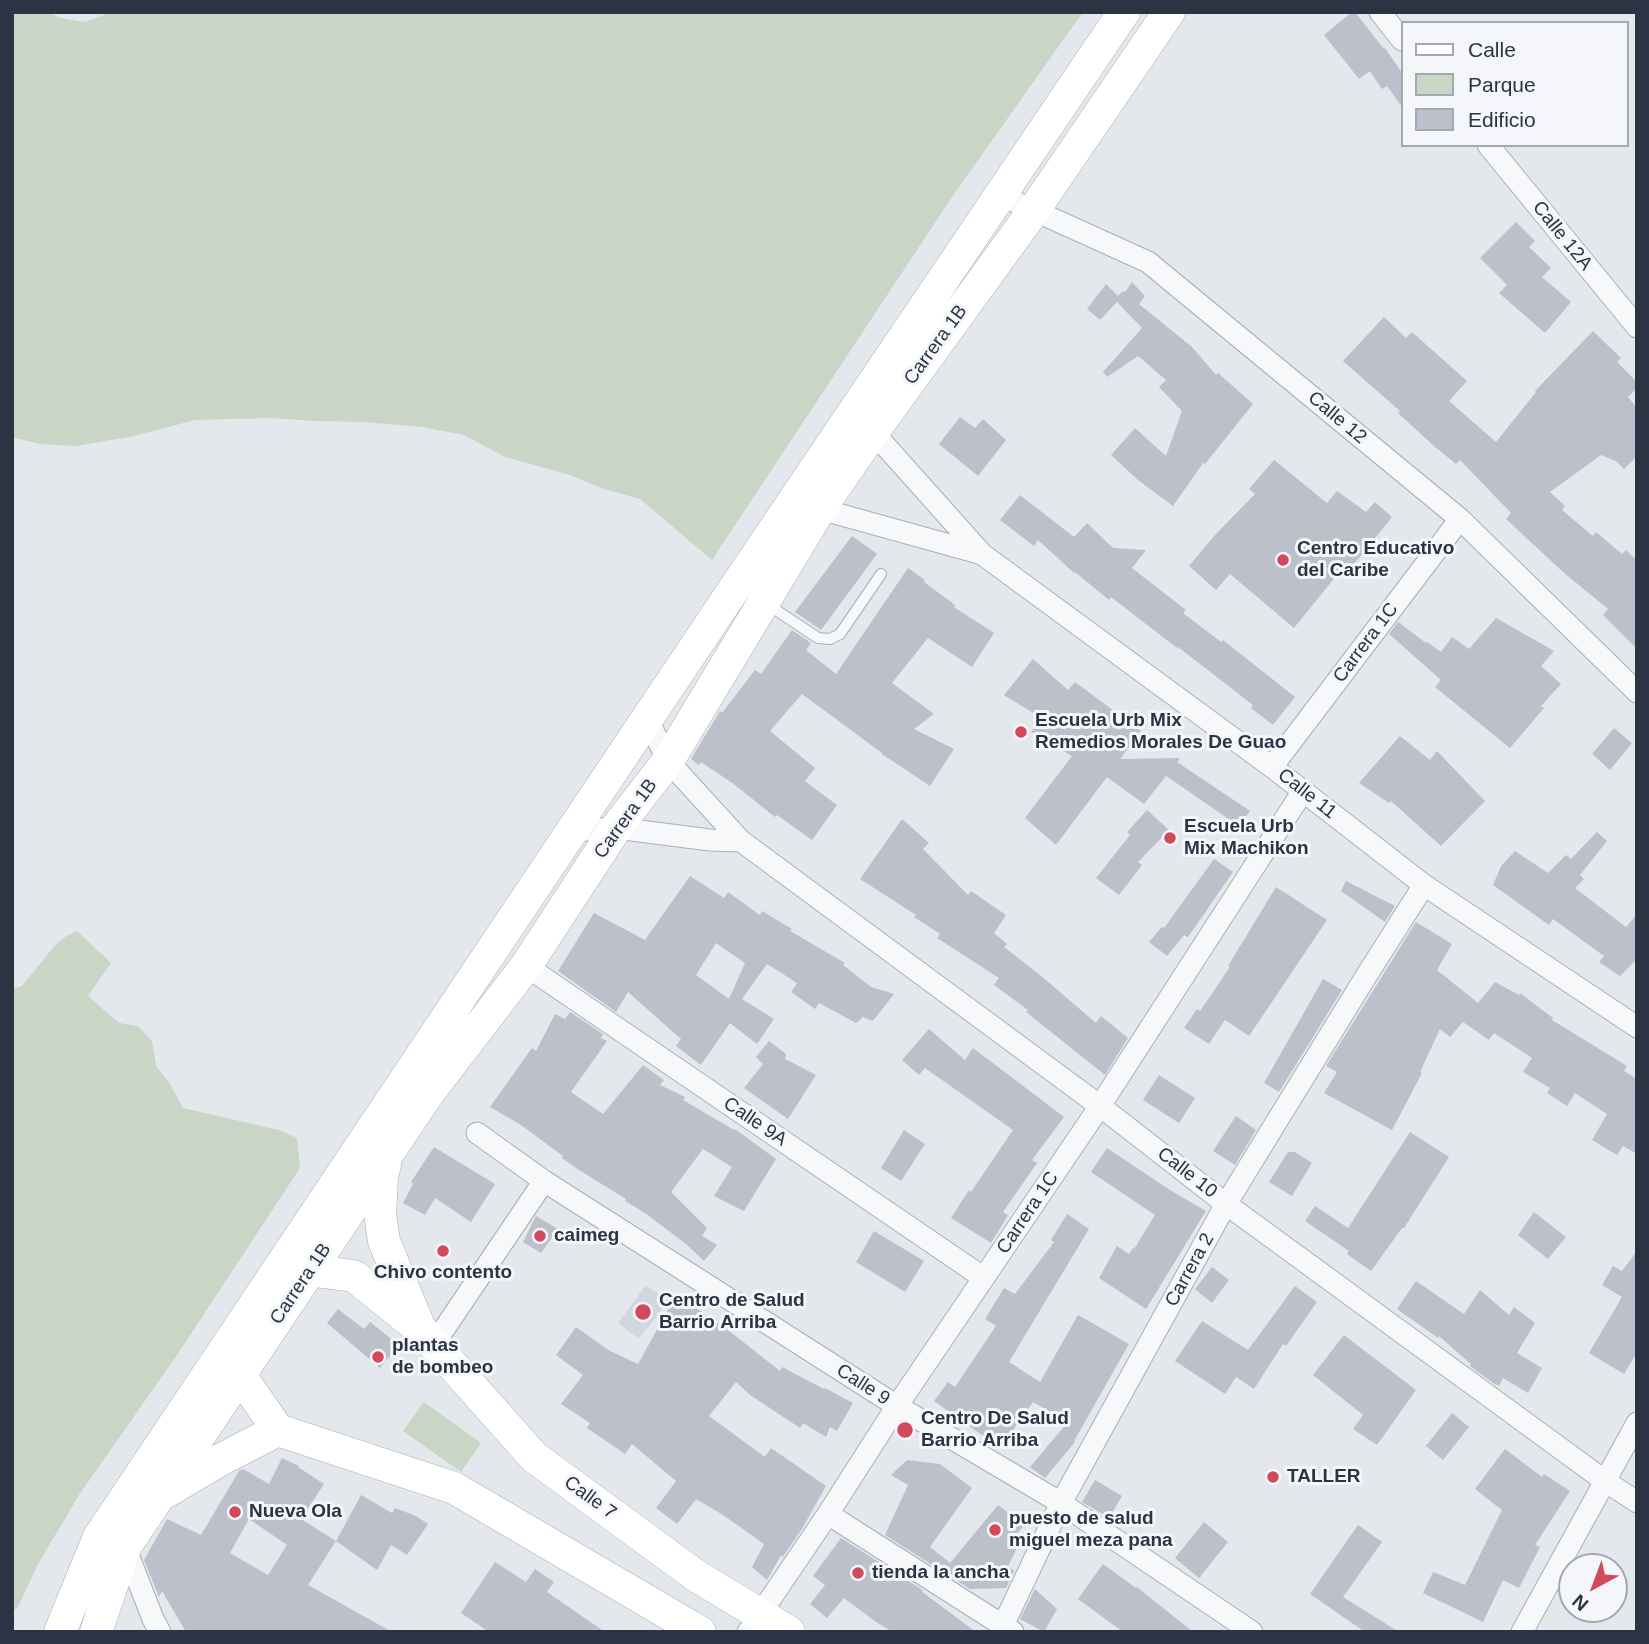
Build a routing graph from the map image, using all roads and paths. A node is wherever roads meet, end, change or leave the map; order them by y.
1 (1124, 12) edge
2 (1169, 12) edge
3 (1380, 12) edge
4 (1400, 37) edge
5 (1490, 147) edge
6 (1000, 195) junction
7 (1034, 210) junction
8 (1637, 327) edge
9 (862, 425) junction
10 (806, 507) junction
11 (1460, 519) junction
12 (982, 554) junction
13 (881, 573) dead end
14 (764, 602) junction
15 (1637, 692) edge
16 (648, 718) junction
17 (668, 761) junction
18 (1272, 767) junction
19 (1303, 791) junction
20 (616, 828) junction
21 (572, 831) junction
22 (741, 841) junction
23 (1424, 885) junction
24 (526, 966) junction
25 (1637, 1027) edge
26 (1100, 1105) junction
27 (477, 1133) dead end
28 (386, 1157) junction
29 (544, 1181) junction
30 (1226, 1204) junction
31 (295, 1268) junction
32 (984, 1278) junction
33 (427, 1337) junction
34 (229, 1343) junction
35 (240, 1375) junction
36 (897, 1406) junction
37 (1637, 1423) edge
38 (278, 1430) junction
39 (1605, 1480) junction
40 (159, 1497) junction
41 (1637, 1502) edge
42 (1061, 1503) junction
43 (828, 1514) junction
44 (125, 1547) junction
45 (755, 1623) edge
46 (1005, 1630) edge
47 (60, 1632) edge
48 (96, 1632) edge
49 (160, 1632) edge
50 (700, 1632) edge
51 (789, 1632) edge
52 (1252, 1632) edge
53 (1522, 1632) edge

1 - 6 street, Carrera 1B
2 - 7 street, Carrera 1B
3 - 4 street
5 - 8 street, Calle 12A
6 - 7 street, Calle 12
6 - 9 street, Carrera 1B
7 - 9 street, Carrera 1B
7 - 11 street, Calle 12
9 - 10 street, Carrera 1B
9 - 12 street
10 - 12 street
10 - 14 street, Carrera 1B
10 - 16 street, Carrera 1B
11 - 15 street, Calle 12
11 - 18 street, Carrera 1C
12 - 18 street, Calle 11
13 - 14 lane
14 - 17 street, Carrera 1B
16 - 17 street, Calle 10
16 - 21 street, Carrera 1B
17 - 20 street, Carrera 1B
17 - 22 street, Calle 10
18 - 19 street, Calle 11
19 - 23 street, Calle 11
19 - 26 street, Carrera 1C
20 - 21 street
20 - 22 street
20 - 24 street, Carrera 1B
21 - 31 street, Carrera 1B
22 - 26 street, Calle 10
23 - 25 street, Calle 11
23 - 30 street, Carrera 2
24 - 28 street, Carrera 1B
24 - 32 street, Calle 9A
26 - 30 street, Calle 10
26 - 32 street, Carrera 1C
27 - 29 street, Calle 9
28 - 31 street, Carrera 1B
28 - 33 street
29 - 33 street
29 - 36 street, Calle 9
30 - 39 street, Calle 10
30 - 42 street, Carrera 2
31 - 33 street
31 - 34 street, Carrera 1B
31 - 35 street, Carrera 1B
32 - 36 street, Carrera 1C
33 - 45 street, Calle 7
34 - 35 street
34 - 47 street, Carrera 1B
35 - 38 street
35 - 40 street, Carrera 1B
36 - 42 street, Calle 9
36 - 43 street, Carrera 1C
37 - 39 street
38 - 40 street
38 - 50 street
39 - 41 street, Calle 10
39 - 53 street
40 - 44 street, Carrera 1B
42 - 46 street, Carrera 2
42 - 52 street, Calle 9
43 - 45 street, Carrera 1C
43 - 46 street
44 - 48 street, Carrera 1B
44 - 49 street
45 - 51 street, Calle 7

